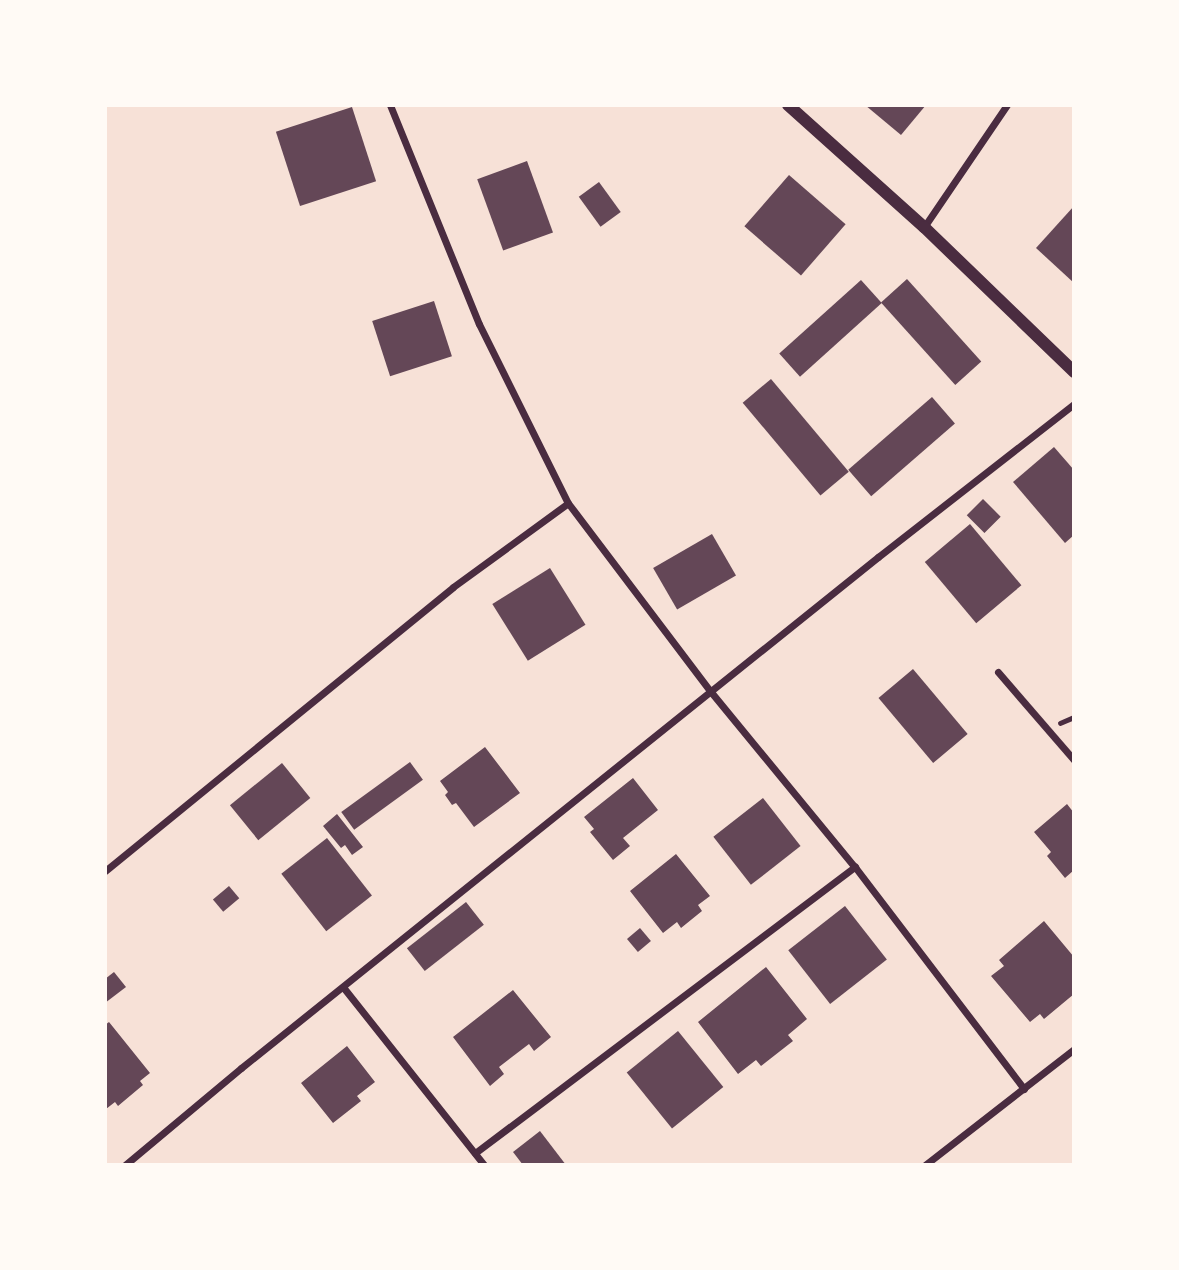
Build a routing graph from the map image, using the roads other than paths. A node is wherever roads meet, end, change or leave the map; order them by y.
1 (390, 105) edge
2 (788, 105) edge
3 (1007, 105) edge
4 (924, 227) junction
5 (1074, 372) edge
6 (1074, 404) edge
7 (568, 502) junction
8 (998, 672) dead end
9 (711, 692) junction
10 (1074, 760) edge
11 (855, 867) junction
12 (105, 871) edge
13 (344, 987) junction
14 (1074, 1049) edge
15 (1024, 1090) junction
16 (475, 1153) junction
17 (125, 1165) edge
18 (484, 1165) edge
19 (925, 1165) edge

1 - 7 street
2 - 4 street
3 - 4 street
4 - 5 street
6 - 9 street
7 - 9 street
7 - 12 street
8 - 10 street
9 - 11 street
9 - 13 street
11 - 15 street
11 - 16 street
13 - 16 street
13 - 17 street
14 - 15 street
15 - 19 street
16 - 18 street

